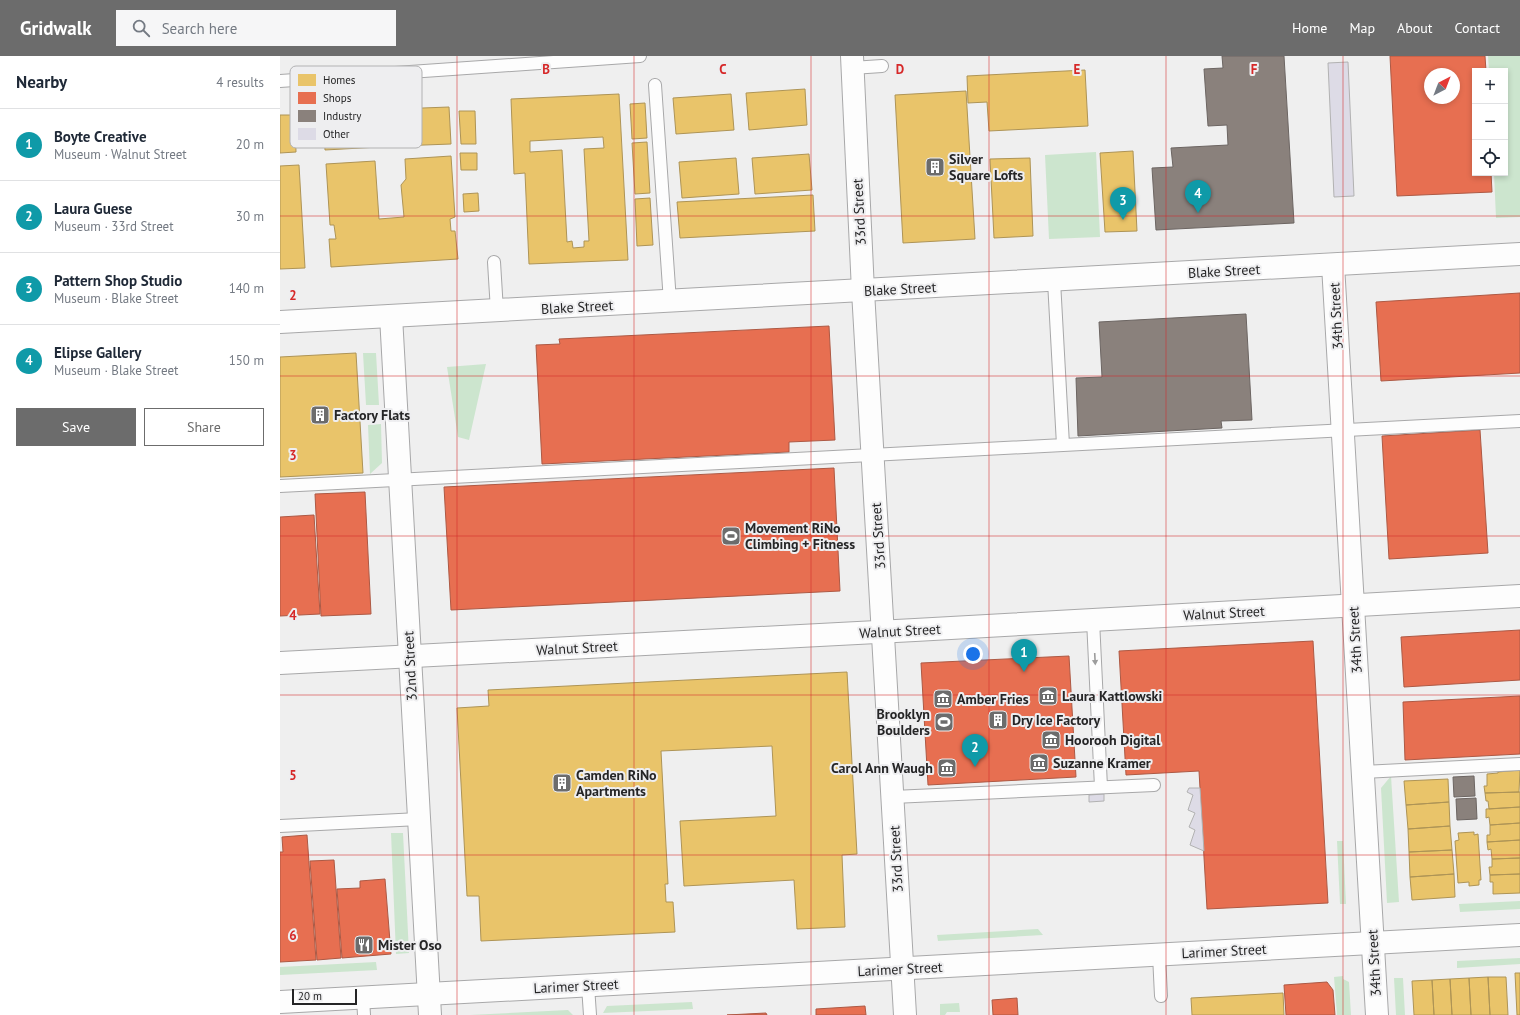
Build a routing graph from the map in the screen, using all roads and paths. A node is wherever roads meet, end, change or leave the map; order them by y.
1 (640, 56) edge
2 (852, 62) edge
3 (882, 66) dead end
4 (422, 71) edge
5 (290, 80) edge
6 (280, 81) edge
7 (655, 85) dead end
8 (1520, 254) edge
9 (494, 262) dead end
10 (1333, 265) junction
11 (1054, 280) junction
12 (863, 291) junction
13 (670, 302) junction
14 (497, 311) junction
15 (391, 316) junction
16 (280, 322) edge
17 (1520, 421) edge
18 (1343, 430) junction
19 (1063, 445) junction
20 (873, 455) junction
21 (400, 480) junction
22 (280, 486) edge
23 (1520, 596) edge
24 (1353, 605) junction
25 (1093, 620) junction
26 (883, 631) junction
27 (410, 657) junction
28 (280, 664) edge
29 (1520, 764) edge
30 (1363, 772) junction
31 (1154, 785) dead end
32 (1101, 787) junction
33 (893, 797) junction
34 (419, 819) junction
35 (280, 826) edge
36 (1520, 935) edge
37 (1373, 943) junction
38 (1159, 954) junction
39 (903, 969) junction
40 (588, 986) junction
41 (1161, 996) dead end
42 (280, 1002) edge
43 (430, 1005) edge
44 (363, 1006) edge
45 (281, 1015) edge
46 (590, 1015) edge
47 (905, 1015) edge
48 (1377, 1015) edge

1 - 4 lane
2 - 3 lane
2 - 12 street, 33rd Street
5 - 6 lane
7 - 13 lane
8 - 10 street, Blake Street
9 - 14 lane
10 - 11 street, Blake Street
10 - 18 street, 34th Street
11 - 12 street, Blake Street
11 - 19 lane
12 - 13 street, Blake Street
12 - 20 street, 33rd Street
13 - 14 street, Blake Street
14 - 15 street, Blake Street
15 - 16 street, Blake Street
15 - 21 street, 32nd Street
17 - 18 lane
18 - 19 lane
18 - 24 street, 34th Street
19 - 20 lane
20 - 21 lane
20 - 26 street, 33rd Street
21 - 22 lane
21 - 27 street, 32nd Street
23 - 24 street, Walnut Street
24 - 25 street, Walnut Street
24 - 30 street, 34th Street
25 - 26 street, Walnut Street
25 -> 32 lane
26 - 27 street, Walnut Street
26 - 33 street, 33rd Street
27 - 28 street, Walnut Street
27 - 34 street, 32nd Street
29 - 30 lane
30 - 37 street, 34th Street
31 - 32 lane
32 - 33 lane
33 - 39 street, 33rd Street
34 - 35 lane
34 - 43 street, 32nd Street
36 - 37 street, Larimer Street
37 - 38 street, Larimer Street
37 - 48 street, 34th Street
38 - 39 street, Larimer Street
38 - 41 lane
39 - 40 street, Larimer Street
39 - 47 street, 33rd Street
40 - 43 street, Larimer Street
40 - 46 lane
42 - 44 street, Larimer Street
42 - 45 lane
43 - 44 street, Larimer Street

